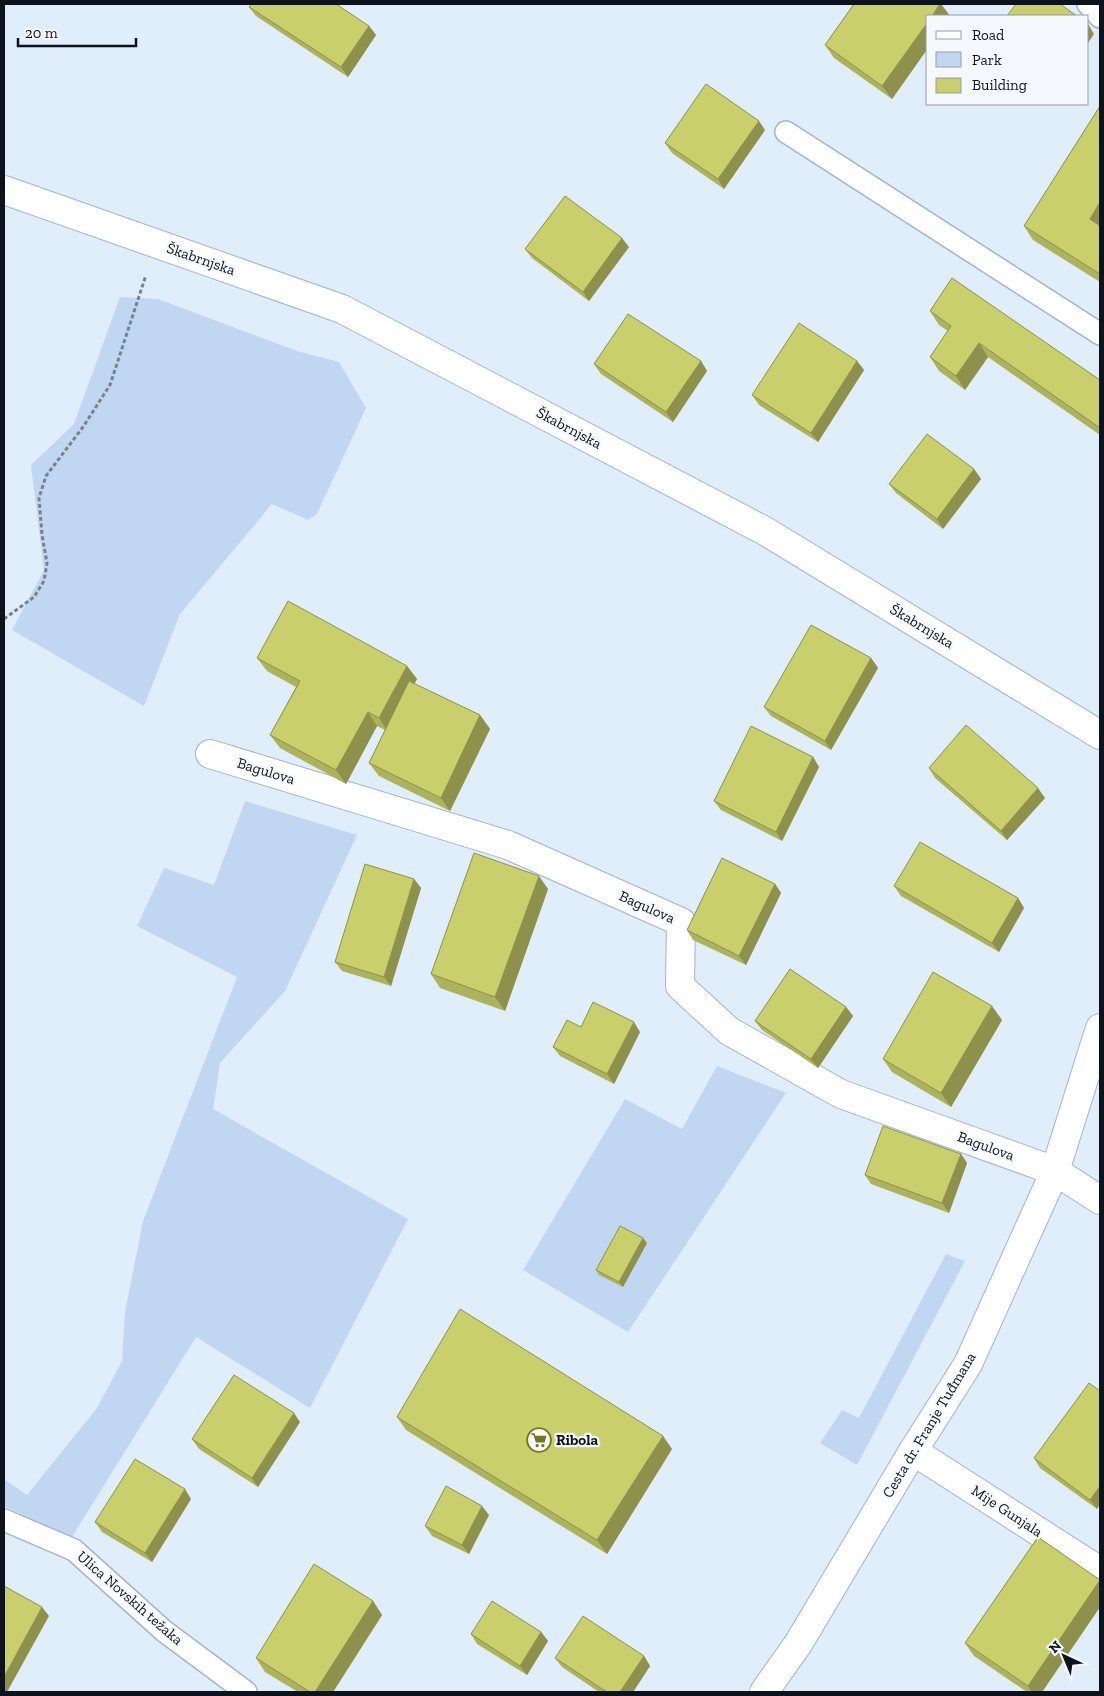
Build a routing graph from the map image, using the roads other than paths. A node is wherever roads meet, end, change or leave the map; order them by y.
1 (1088, 4) edge
2 (1100, 17) edge
3 (786, 132) dead end
4 (4, 190) edge
5 (1100, 334) edge
6 (1100, 734) edge
7 (210, 754) dead end
8 (1100, 1028) edge
9 (1055, 1171) junction
10 (1100, 1200) edge
11 (913, 1451) junction
12 (4, 1520) edge
13 (1100, 1571) edge
14 (246, 1692) edge
15 (764, 1692) edge

1 - 2 lane
3 - 5 lane
4 - 6 main road, Škabrnjska
7 - 9 main road, Bagulova
8 - 9 main road, Cesta dr. Franje Tuđmana
9 - 10 main road
9 - 11 main road, Cesta dr. Franje Tuđmana
11 - 13 main road, Mije Gunjala
11 - 15 main road, Cesta dr. Franje Tuđmana
12 - 14 lane, Ulica Novskih težaka

